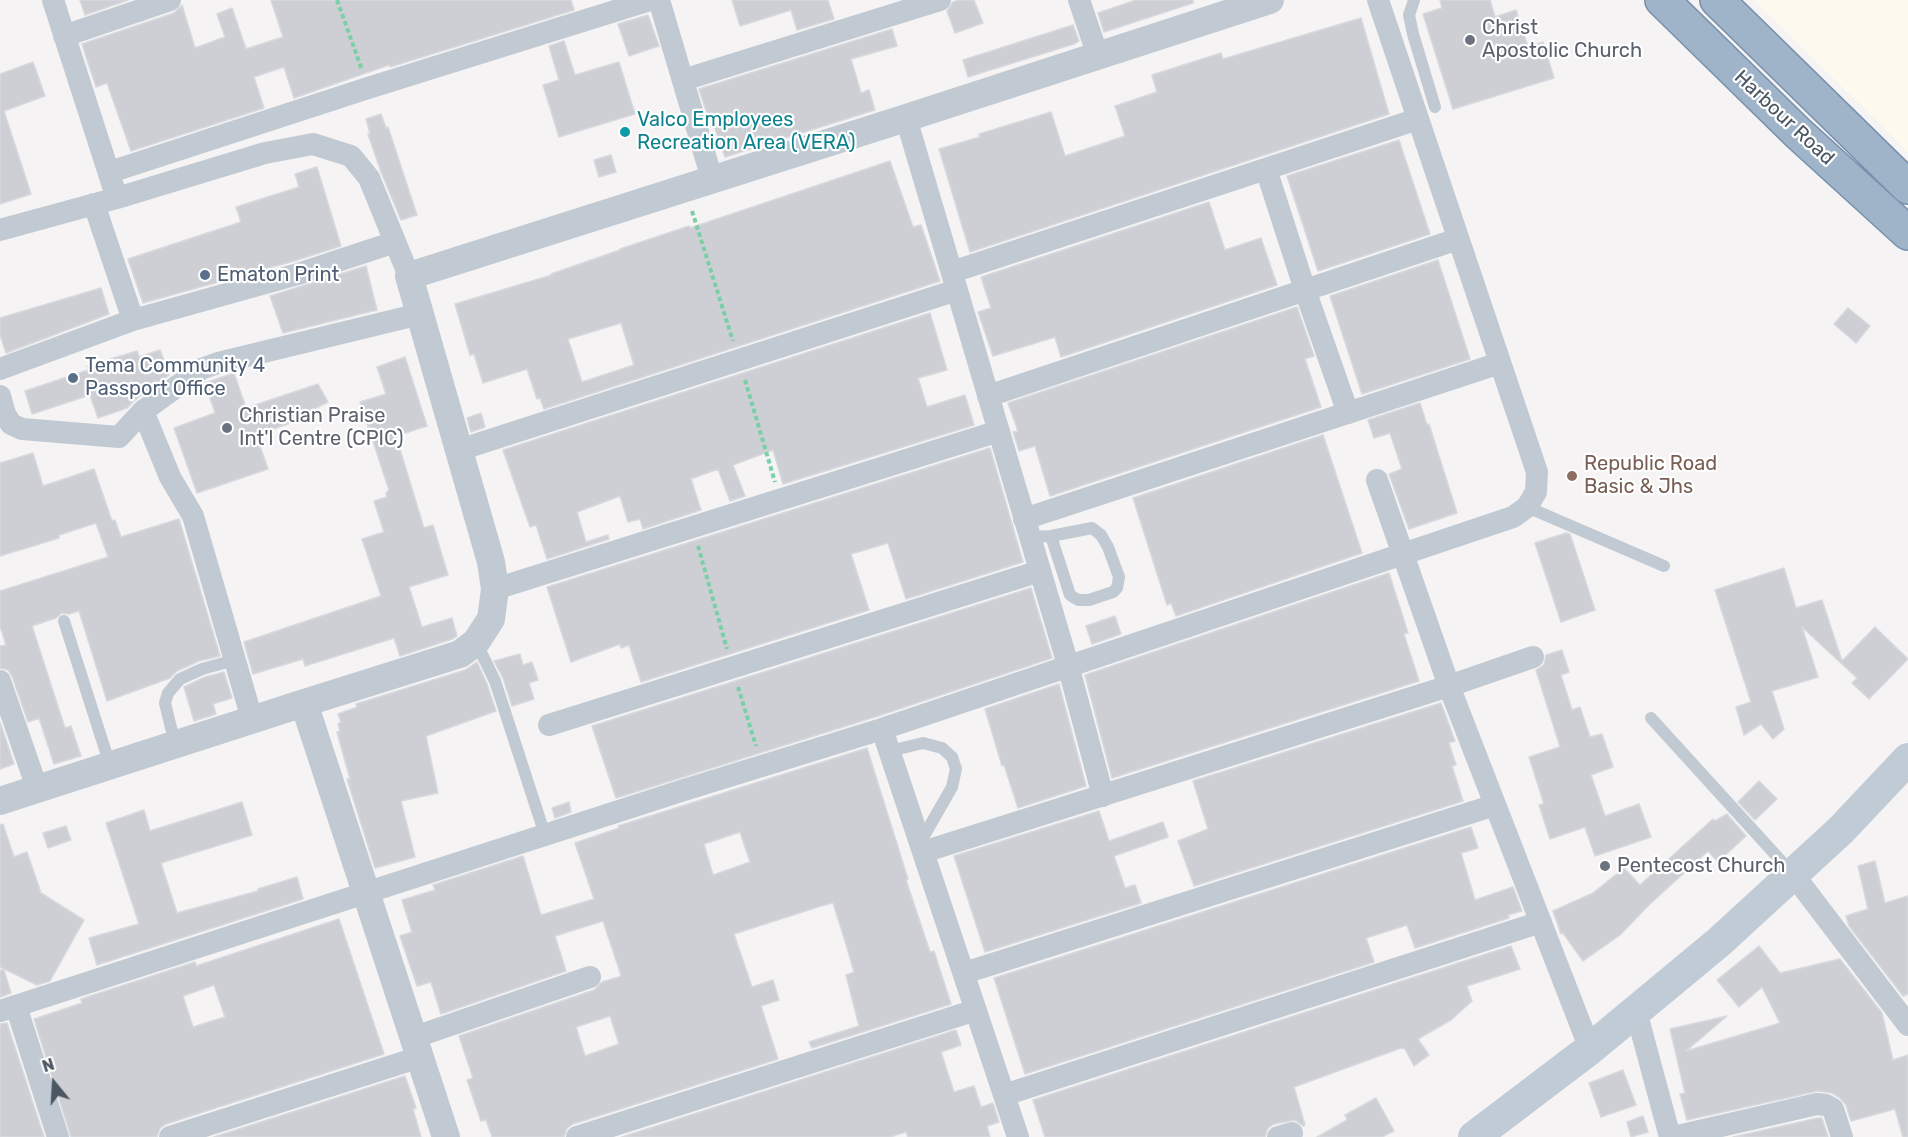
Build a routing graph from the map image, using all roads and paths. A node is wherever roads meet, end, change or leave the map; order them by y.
1 (52, 0) edge
2 (170, 0) edge
3 (337, 0) edge
4 (650, 0) edge
5 (659, 0) edge
6 (940, 0) edge
7 (1079, 0) edge
8 (1270, 0) edge
9 (1378, 0) edge
10 (1414, 0) edge
11 (1662, 0) edge
12 (1717, 0) edge
13 (64, 36) junction
14 (1098, 56) junction
15 (683, 80) junction
16 (368, 88) junction
17 (1427, 113) junction
18 (906, 118) junction
19 (1266, 169) junction
20 (110, 172) junction
21 (712, 179) junction
22 (1908, 187) edge
23 (117, 198) junction
24 (94, 204) junction
25 (0, 230) edge
26 (1908, 233) edge
27 (1458, 239) junction
28 (395, 242) junction
29 (409, 276) junction
30 (954, 281) junction
31 (1305, 290) junction
32 (420, 314) junction
33 (133, 320) junction
34 (1500, 363) junction
35 (0, 369) edge
36 (0, 396) edge
37 (988, 396) junction
38 (143, 411) junction
39 (1348, 413) junction
40 (999, 431) junction
41 (459, 450) junction
42 (1377, 480) dead end
43 (1527, 507) junction
44 (1035, 530) junction
45 (1402, 554) junction
46 (1664, 566) dead end
47 (1040, 571) junction
48 (495, 589) junction
49 (64, 621) dead end
50 (476, 642) junction
51 (1533, 657) dead end
52 (235, 660) junction
53 (1068, 665) junction
54 (0, 681) edge
55 (1449, 687) junction
56 (304, 703) junction
57 (1651, 718) dead end
58 (252, 719) junction
59 (549, 725) dead end
60 (882, 729) junction
61 (175, 744) junction
62 (890, 751) junction
63 (1908, 759) edge
64 (110, 765) junction
65 (37, 789) junction
66 (1103, 796) junction
67 (0, 801) edge
68 (1495, 804) junction
69 (545, 835) junction
70 (922, 848) junction
71 (1793, 874) junction
72 (368, 893) junction
73 (1540, 922) junction
74 (963, 973) junction
75 (590, 977) dead end
76 (8, 1008) edge
77 (976, 1010) junction
78 (1636, 1011) junction
79 (1908, 1025) edge
80 (418, 1047) junction
81 (1590, 1049) junction
82 (1004, 1095) junction
83 (224, 1129) edge
84 (58, 1137) edge
85 (170, 1137) edge
86 (446, 1137) edge
87 (577, 1137) edge
88 (1018, 1137) edge
89 (1474, 1137) edge
90 (1672, 1137) edge
91 (1842, 1137) edge

1 - 13 street
2 - 13 street
3 - 16 path
4 - 16 street
5 - 15 street
6 - 15 street
7 - 14 street
8 - 14 street
9 - 17 street
10 - 17 lane
11 - 26 highway, Harbour Road
12 - 22 highway, Harbour Road
13 - 20 street
14 - 18 street
15 - 21 street
16 - 20 street
17 - 19 street
17 - 27 street
18 - 21 street
18 - 30 street
19 - 30 street
19 - 31 street
20 - 23 street
21 - 29 street
23 - 24 street
23 - 28 street
24 - 25 street
24 - 33 street
27 - 31 street
27 - 34 street
28 - 29 street
28 - 33 street
29 - 32 street
30 - 37 street
30 - 41 street
31 - 37 street
31 - 39 street
32 - 38 street
32 - 41 street
33 - 35 street
34 - 39 street
34 - 43 street
36 - 38 street
37 - 40 street
38 - 52 street
39 - 44 street
40 - 44 street
40 - 48 street
41 - 48 street
42 - 45 street
43 - 45 street
43 - 46 lane
44 - 44 lane
44 - 47 street
45 - 53 street
45 - 55 street
47 - 53 street
47 - 59 street
48 - 50 street
49 - 64 lane
50 - 56 street
50 - 69 lane
51 - 55 street
52 - 58 street
52 - 61 lane
53 - 60 street
53 - 66 street
54 - 65 street
55 - 66 street
55 - 68 street
56 - 58 street
56 - 72 street
57 - 71 lane
58 - 61 street
60 - 62 street
60 - 69 street
61 - 64 street
62 - 70 street
62 - 70 lane
63 - 71 main road
64 - 65 street
65 - 67 street
66 - 70 street
68 - 73 street
68 - 74 street
69 - 72 street
70 - 74 street
71 - 78 main road
71 - 79 street
72 - 76 street
72 - 80 street
73 - 81 street
73 - 82 street
74 - 77 street
75 - 80 street
76 - 84 street
77 - 82 street
77 - 87 street
78 - 81 main road
78 - 90 street
80 - 83 street
80 - 86 street
81 - 89 main road
82 - 88 street
83 - 85 street
90 - 91 street

